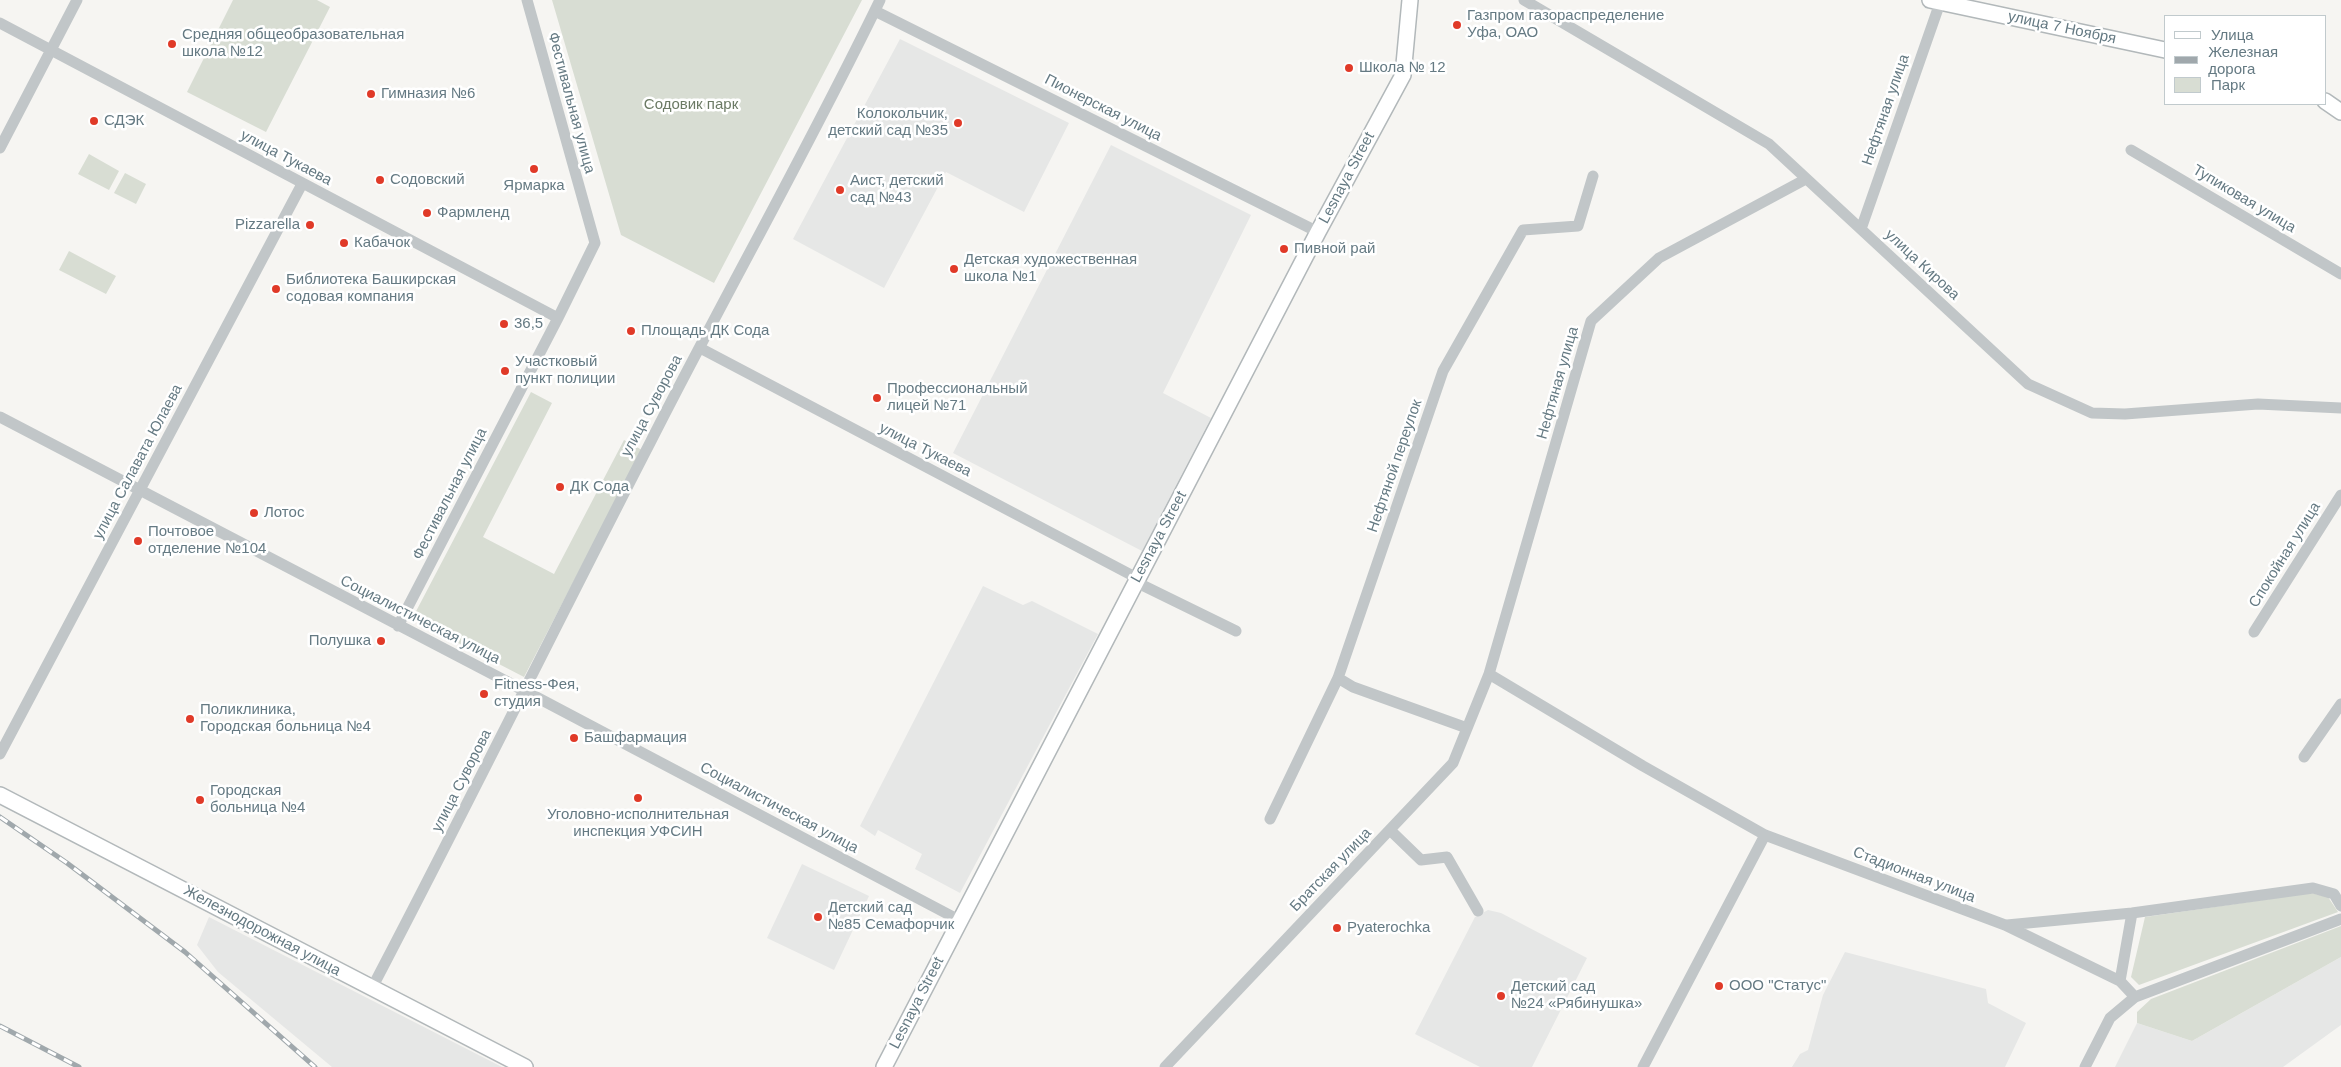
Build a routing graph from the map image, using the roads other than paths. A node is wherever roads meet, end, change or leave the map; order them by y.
1 (77, 0) edge
2 (528, 0) edge
3 (1410, 0) edge
4 (1524, 0) edge
5 (1937, 1) edge
6 (878, 5) edge
7 (0, 23) edge
8 (51, 48) junction
9 (2164, 50) edge
10 (2326, 101) edge
11 (2341, 112) edge
12 (0, 148) edge
13 (2131, 150) dead end
14 (1593, 176) dead end
15 (1806, 179) junction
16 (302, 184) junction
17 (1861, 229) junction
18 (1318, 232) junction
19 (2341, 274) edge
20 (558, 318) junction
21 (700, 348) junction
22 (2341, 408) edge
23 (0, 417) edge
24 (139, 492) junction
25 (2341, 495) edge
26 (1137, 578) junction
27 (398, 626) junction
28 (1236, 631) dead end
29 (2254, 632) dead end
30 (1489, 674) junction
31 (1338, 678) junction
32 (524, 690) junction
33 (2341, 704) edge
34 (1467, 728) junction
35 (0, 754) edge
36 (2304, 758) dead end
37 (0, 795) edge
38 (1270, 819) dead end
39 (1390, 830) junction
40 (1765, 835) junction
41 (2341, 906) edge
42 (1478, 911) dead end
43 (2132, 913) junction
44 (2341, 919) edge
45 (959, 920) junction
46 (2005, 926) junction
47 (2120, 981) junction
48 (372, 988) junction
49 (2135, 997) junction
50 (524, 1067) edge
51 (884, 1067) edge
52 (1164, 1067) edge
53 (1643, 1067) edge
54 (2085, 1067) edge

1 - 8 street
2 - 20 street, Фестивальная улица
3 - 18 main road, Lesnaya Street
4 - 15 street, улица Кирова
5 - 9 main road, улица 7 Ноября
5 - 17 street, Нефтяная улица
6 - 18 street, Пионерская улица
6 - 21 street, улица Суворова
7 - 8 street, улица Тукаева
8 - 12 street
8 - 16 street, улица Тукаева
10 - 11 main road
13 - 19 street, Тупиковая улица
14 - 31 street, Нефтяной переулок
15 - 17 street, улица Кирова
15 - 30 street, Нефтяная улица
16 - 20 street, улица Тукаева
16 - 24 street, улица Салавата Юлаева
17 - 22 street, улица Кирова
18 - 26 main road, Lesnaya Street
20 - 27 street, Фестивальная улица
21 - 26 street, улица Тукаева
21 - 32 street, улица Суворова
23 - 24 street, Социалистическая улица
24 - 27 street, Социалистическая улица
24 - 35 street, улица Салавата Юлаева
25 - 29 street, Спокойная улица
26 - 28 street, улица Тукаева
26 - 45 main road, Lesnaya Street
27 - 32 street, Социалистическая улица
30 - 34 street, Братская улица
30 - 40 street, Стадионная улица
31 - 34 street
31 - 38 street, Нефтяной переулок
32 - 45 street, Социалистическая улица
32 - 48 street, улица Суворова
33 - 36 street
34 - 39 street, Братская улица
37 - 48 main road, Железнодорожная улица
39 - 42 street
39 - 52 street, Братская улица
40 - 46 street, Стадионная улица
40 - 53 street
41 - 43 street
43 - 46 street
43 - 47 street
44 - 49 street
45 - 51 main road, Lesnaya Street
46 - 47 street, Стадионная улица
47 - 49 street, Стадионная улица
48 - 50 main road, Железнодорожная улица
49 - 54 street

